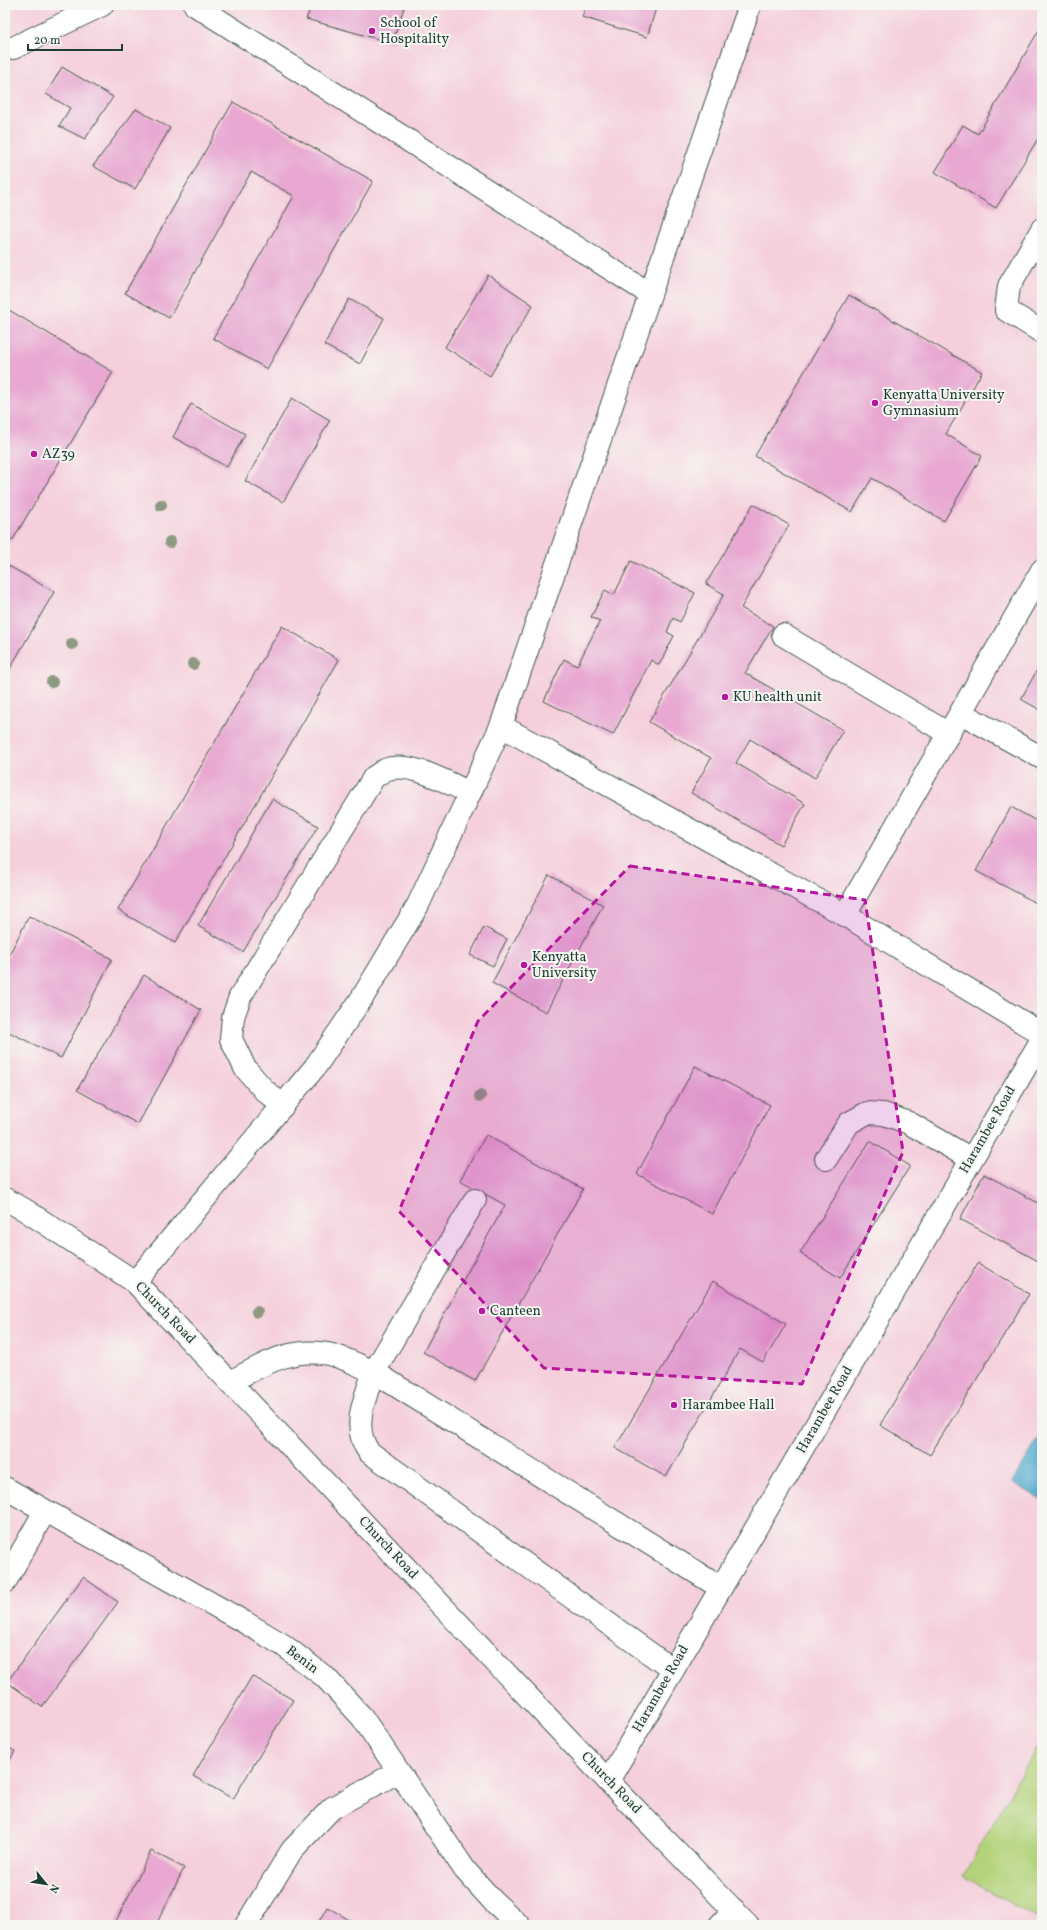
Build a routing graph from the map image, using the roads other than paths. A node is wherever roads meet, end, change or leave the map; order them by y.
1 (102, 5) edge
2 (195, 5) edge
3 (750, 5) edge
4 (13, 48) dead end
5 (1042, 229) edge
6 (650, 294) junction
7 (1042, 332) edge
8 (1042, 570) edge
9 (783, 636) dead end
10 (960, 713) junction
11 (501, 726) junction
12 (948, 734) junction
13 (1042, 758) edge
14 (470, 793) junction
15 (845, 915) junction
16 (1042, 1034) edge
17 (1042, 1039) edge
18 (283, 1106) junction
19 (826, 1159) dead end
20 (972, 1159) junction
21 (5, 1199) edge
22 (475, 1200) dead end
23 (135, 1282) junction
24 (374, 1372) junction
25 (230, 1382) junction
26 (5, 1488) edge
27 (45, 1511) junction
28 (5, 1582) edge
29 (721, 1588) junction
30 (673, 1670) junction
31 (398, 1772) junction
32 (608, 1781) junction
33 (734, 1920) edge
34 (246, 1925) edge
35 (519, 1925) edge

1 - 4 street
2 - 6 street
3 - 6 street
5 - 7 street
6 - 11 street
8 - 10 street
9 - 12 street
10 - 12 street
10 - 13 street
11 - 14 street
11 - 15 street
12 - 15 street
14 - 18 street
14 - 18 street
15 - 16 street
17 - 20 street, Harambee Road
18 - 23 street
19 - 20 street
20 - 29 street, Harambee Road
21 - 23 street, Church Road
22 - 24 street
23 - 25 street, Church Road
24 - 25 street
24 - 29 street
24 - 30 street
25 - 32 street, Church Road
26 - 27 street, Benin
27 - 28 street
27 - 31 street, Benin
29 - 30 street, Harambee Road
30 - 32 street, Harambee Road
31 - 34 street
31 - 35 street, Benin
32 - 33 street, Church Road

